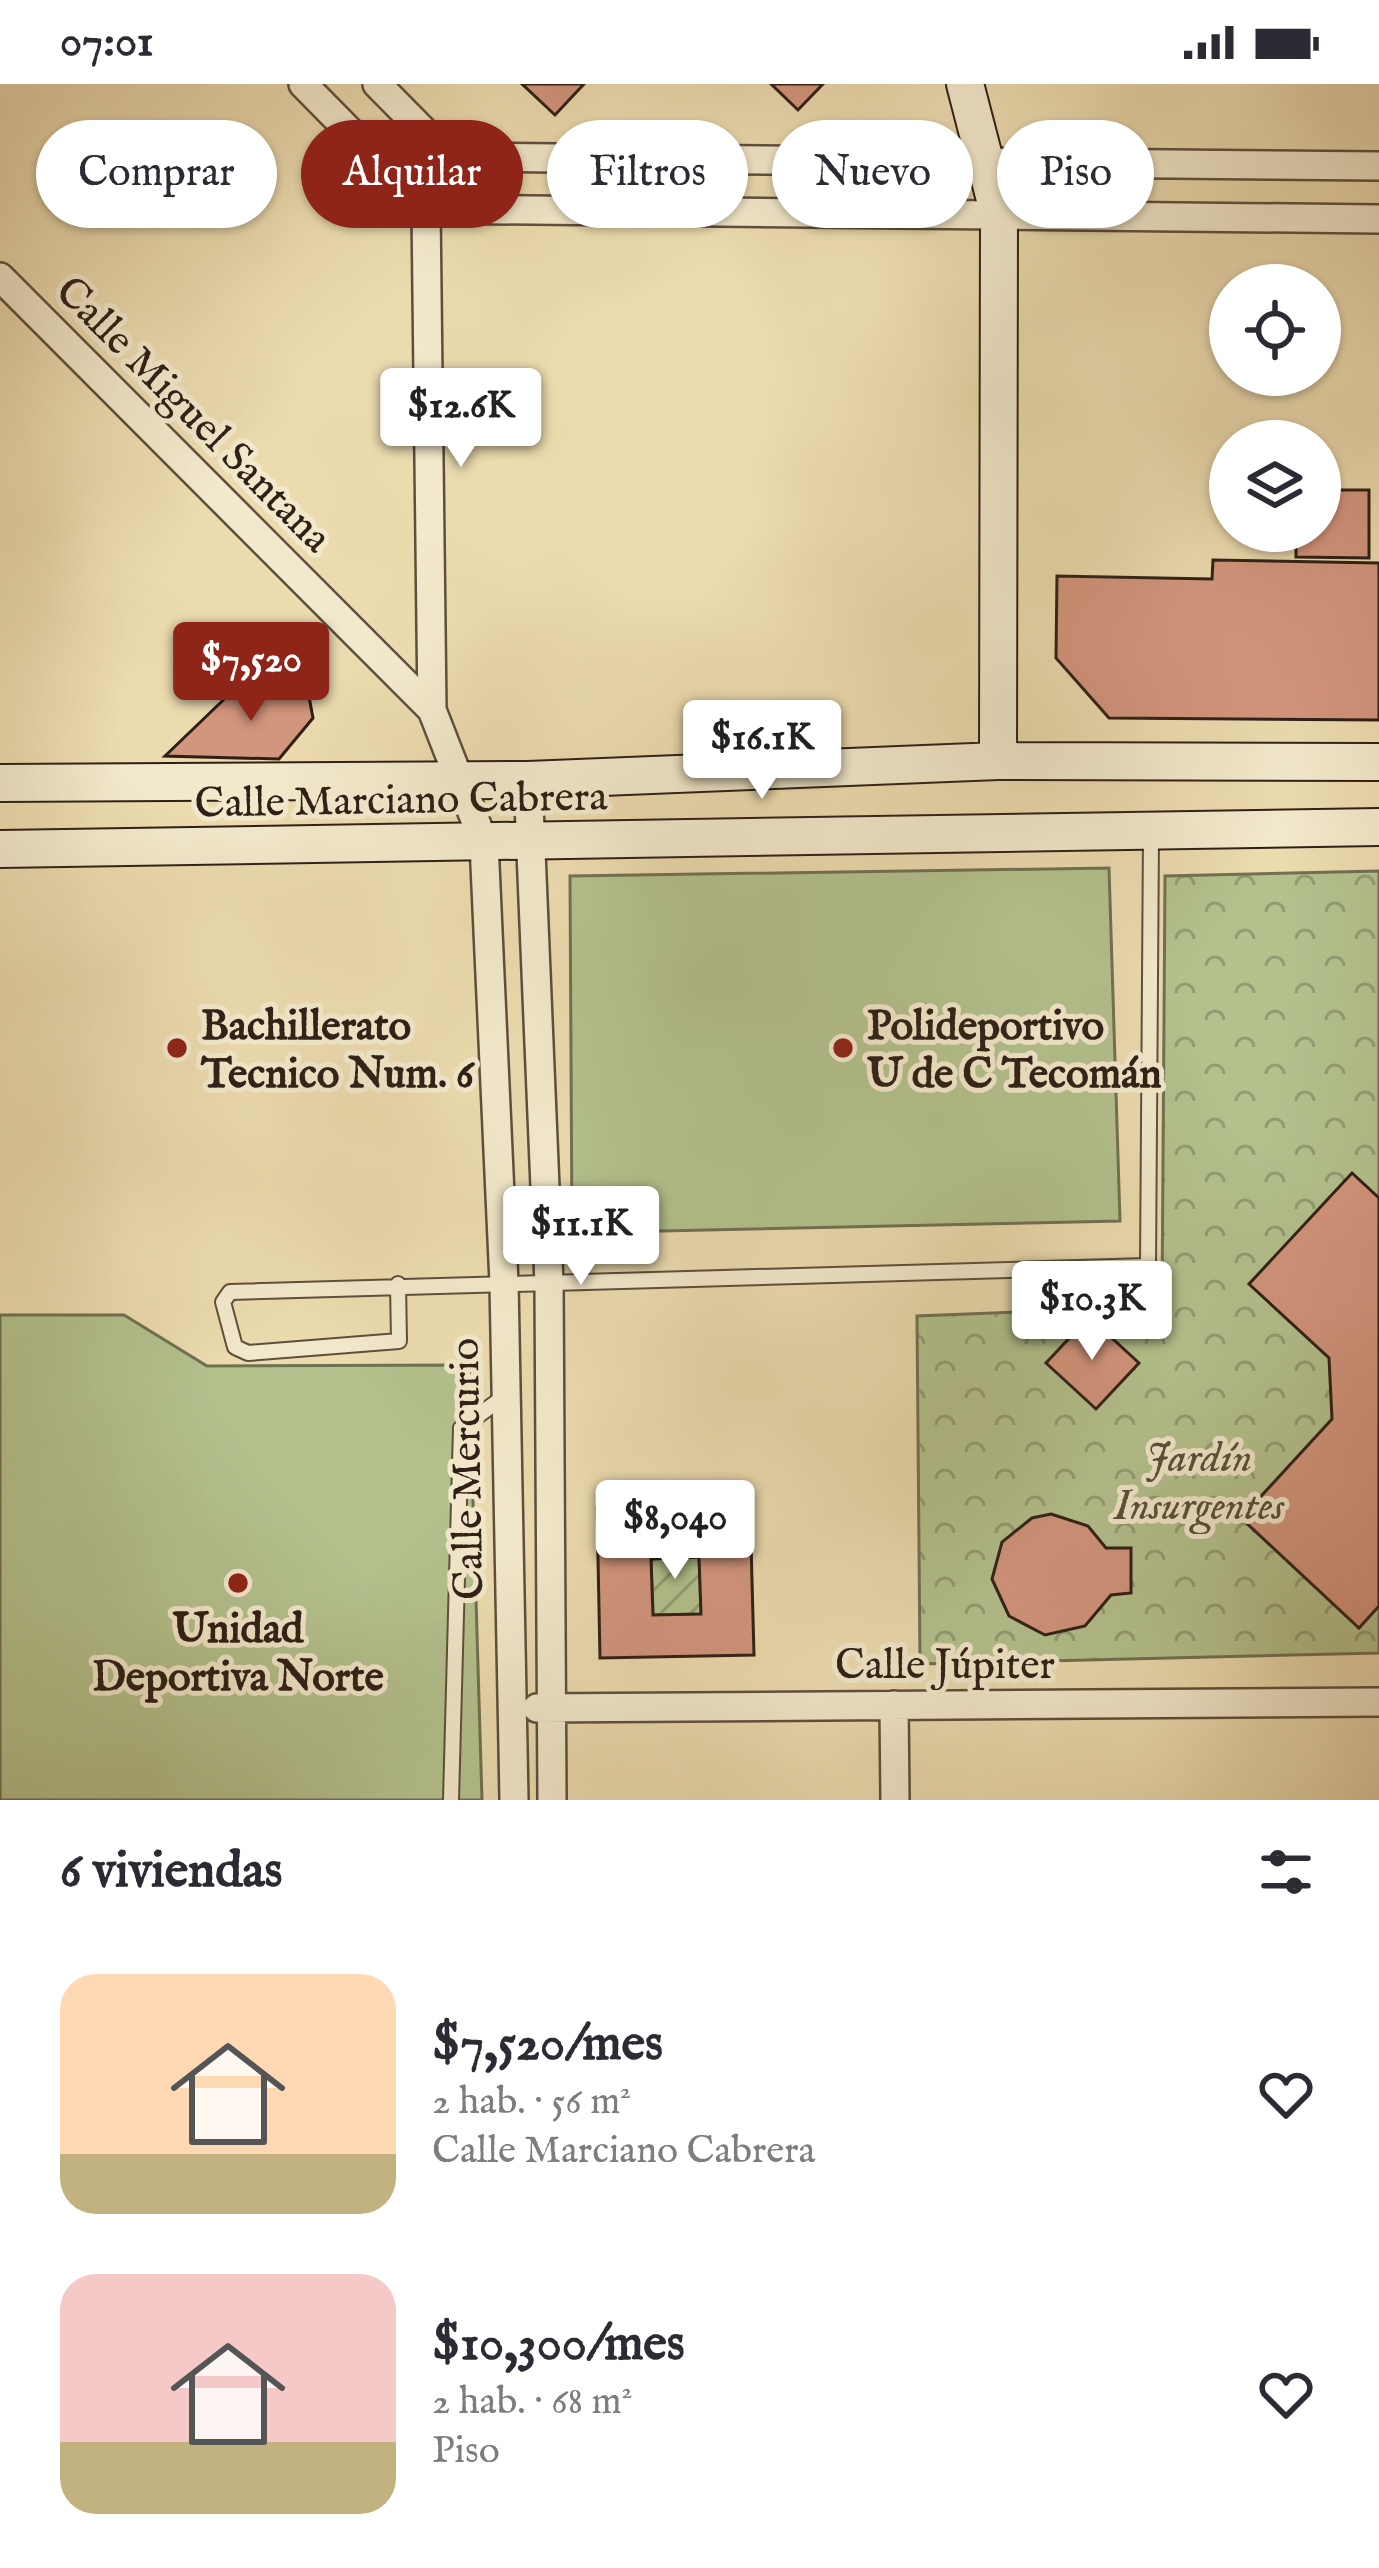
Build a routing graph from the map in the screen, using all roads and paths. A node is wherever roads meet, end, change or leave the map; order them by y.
1 (303, 84) edge
2 (376, 84) edge
3 (965, 84) edge
4 (338, 120) edge
5 (412, 120) edge
6 (523, 158) edge
7 (988, 162) junction
8 (1324, 165) junction
9 (1379, 166) edge
10 (997, 205) edge
11 (523, 210) edge
12 (997, 215) edge
13 (1154, 216) edge
14 (1320, 218) junction
15 (1379, 219) edge
16 (426, 228) edge
17 (999, 228) edge
18 (0, 277) edge
19 (432, 710) junction
20 (998, 761) junction
21 (1379, 762) edge
22 (724, 773) junction
23 (527, 780) junction
24 (459, 781) junction
25 (0, 783) edge
26 (1379, 826) edge
27 (1151, 830) junction
28 (728, 836) junction
29 (484, 843) junction
30 (533, 843) junction
31 (0, 849) edge
32 (504, 1282) junction
33 (549, 1283) junction
34 (398, 1284) junction
35 (505, 1396) junction
36 (1379, 1702) edge
37 (894, 1705) junction
38 (512, 1708) junction
39 (550, 1708) junction
40 (451, 1800) edge
41 (514, 1800) edge
42 (552, 1800) edge
43 (895, 1800) edge

1 - 4 street
2 - 5 street
3 - 7 street
6 - 7 street
7 - 8 street
7 - 10 street
8 - 9 street
8 - 14 street
11 - 12 street
13 - 14 street
14 - 15 street
16 - 19 street
17 - 20 street
18 - 19 street, Calle Miguel Santana
19 - 24 street, Calle Mercurio
20 - 21 street, Calle Marciano Cabrera
20 - 22 street, Calle Marciano Cabrera
22 - 23 street, Calle Marciano Cabrera
22 - 28 street
23 - 24 street, Calle Marciano Cabrera
23 - 30 street, Calle Mercurio
24 - 25 street, Calle Marciano Cabrera
24 - 29 street, Calle Mercurio
26 - 27 street, Calle Marciano Cabrera
27 - 28 street, Calle Marciano Cabrera
27 - 33 lane
28 - 30 street, Calle Marciano Cabrera
29 - 30 street, Calle Marciano Cabrera
29 - 31 street, Calle Marciano Cabrera
29 - 32 street, Calle Mercurio
30 - 33 street, Calle Mercurio
32 - 33 lane
32 - 34 lane
32 - 35 street, Calle Mercurio
33 - 39 street, Calle Mercurio
34 - 34 lane
35 - 38 street, Calle Mercurio
35 - 40 lane
36 - 37 street, Calle Júpiter
37 - 39 street, Calle Júpiter
37 - 43 street
38 - 39 street, Calle Júpiter
38 - 41 street, Calle Mercurio
39 - 42 street, Calle Mercurio

